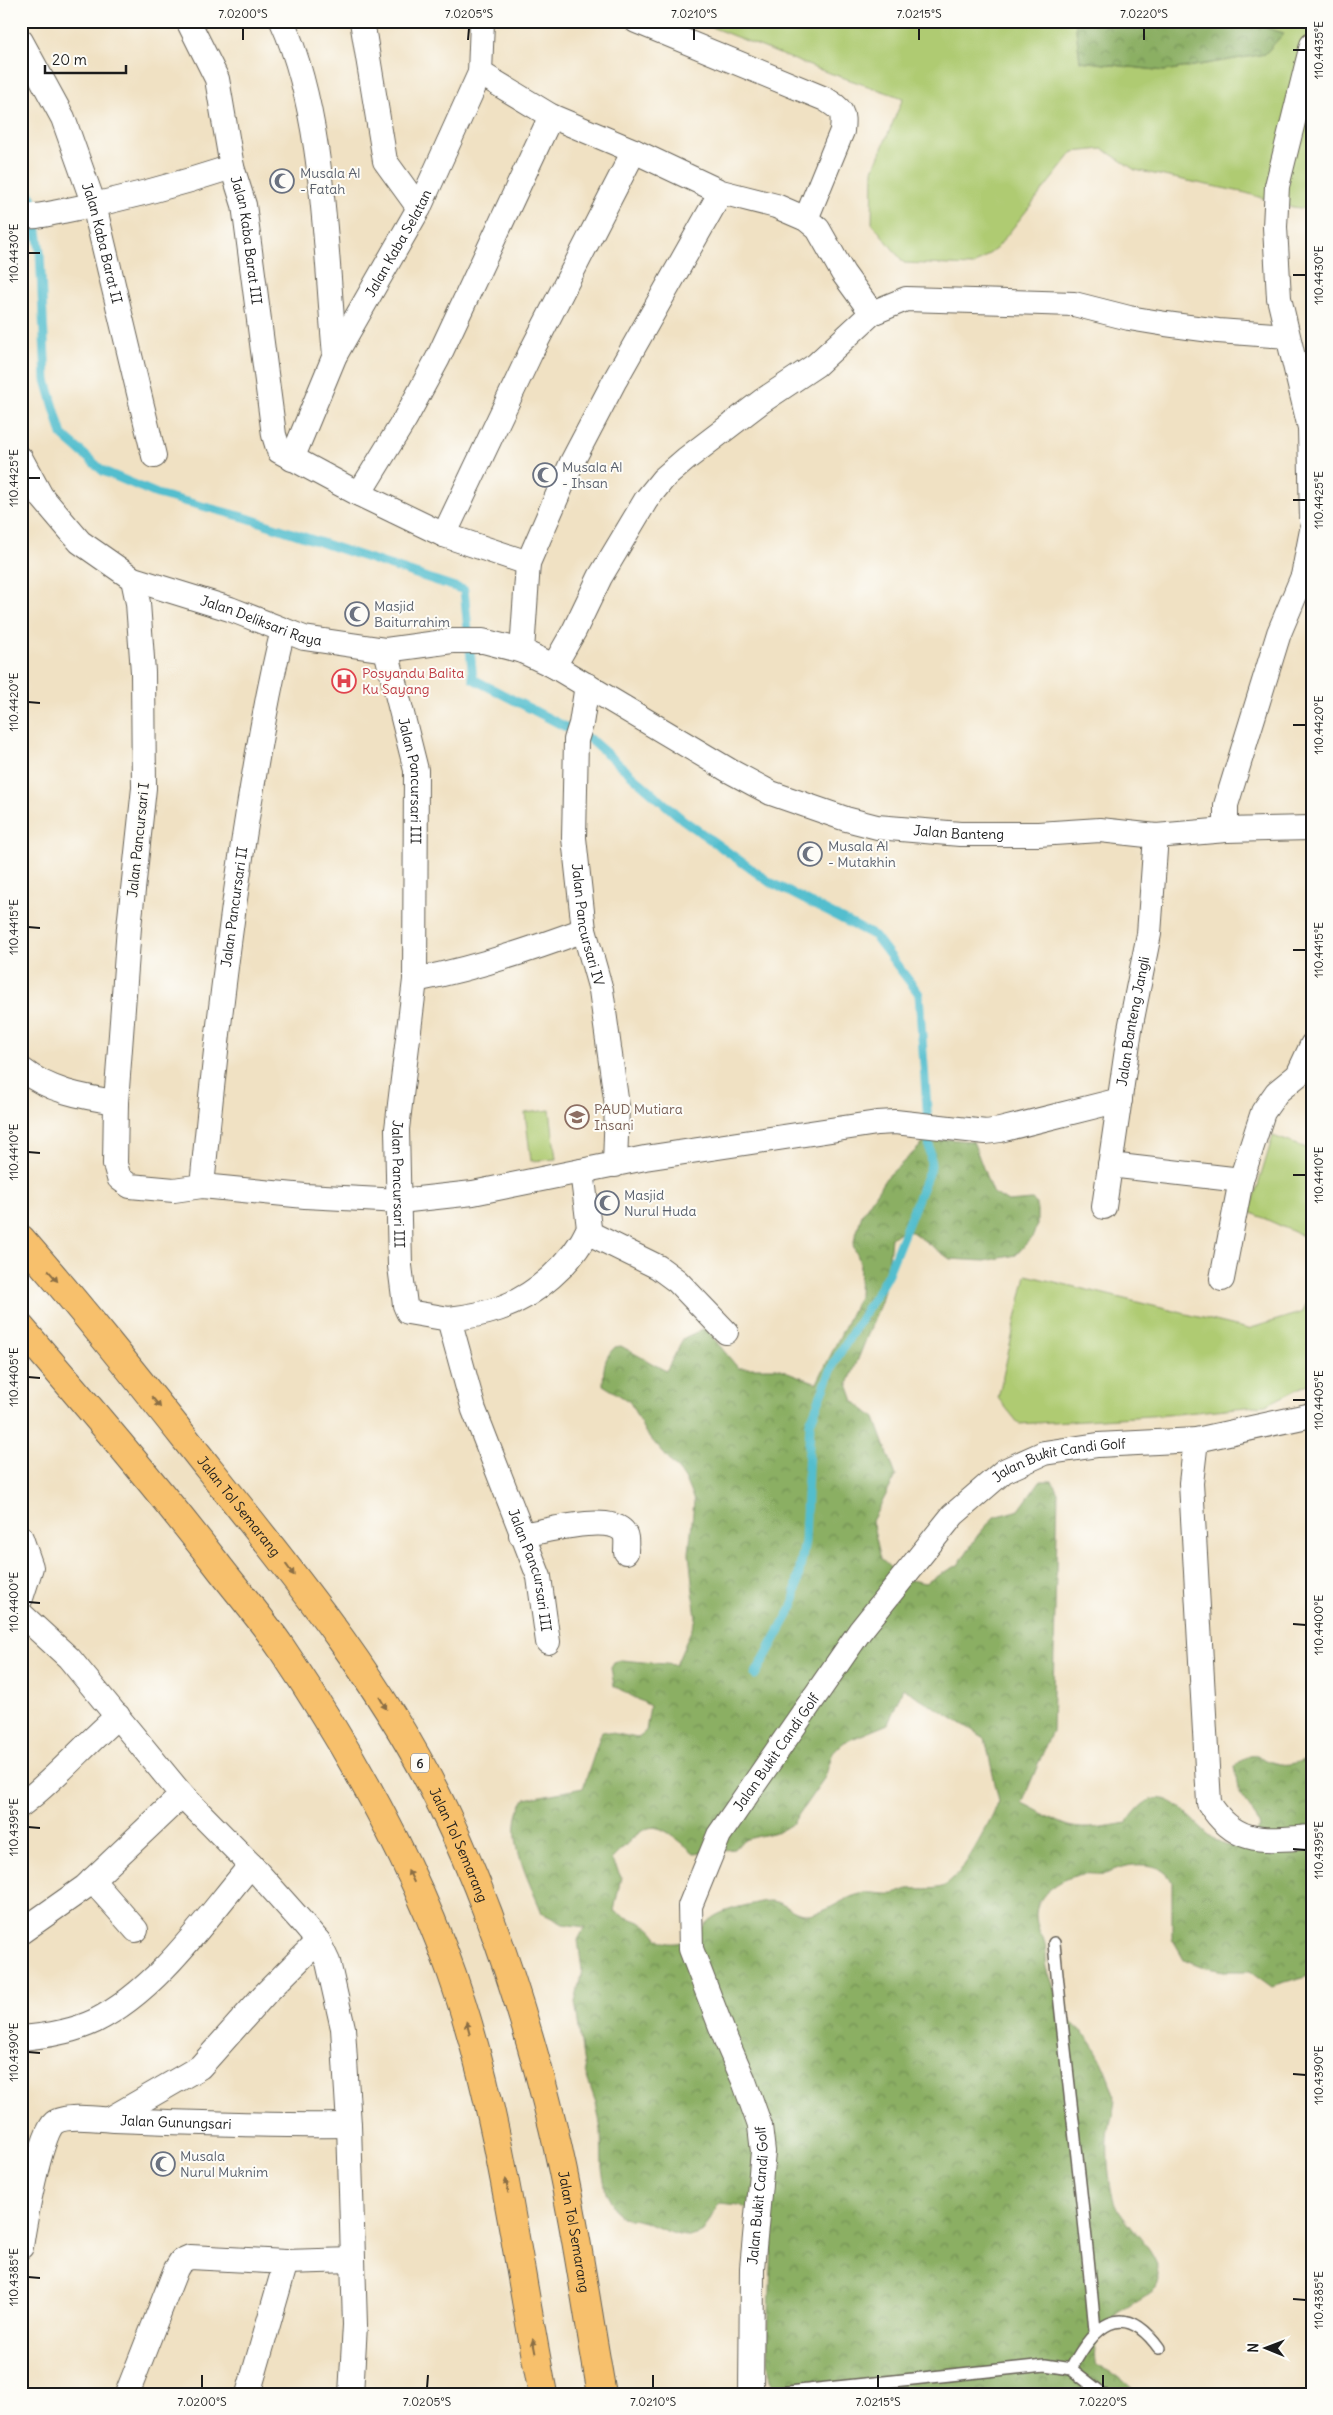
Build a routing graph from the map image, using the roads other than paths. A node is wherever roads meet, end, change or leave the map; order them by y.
1 (188, 21) edge
2 (282, 21) edge
3 (362, 21) edge
4 (482, 21) edge
5 (636, 21) edge
6 (21, 41) edge
7 (1312, 45) edge
8 (480, 73) junction
9 (551, 116) junction
10 (634, 151) junction
11 (232, 168) junction
12 (721, 192) junction
13 (94, 205) junction
14 (419, 208) junction
15 (31, 215) edge
16 (806, 219) junction
17 (872, 313) junction
18 (1287, 336) junction
19 (335, 355) junction
20 (154, 456) dead end
21 (21, 459) edge
22 (292, 459) junction
23 (359, 494) junction
24 (1312, 521) edge
25 (1312, 530) edge
26 (444, 535) junction
27 (528, 563) junction
28 (133, 579) junction
29 (283, 630) junction
30 (386, 650) junction
31 (522, 651) junction
32 (554, 666) junction
33 (587, 685) junction
34 (1312, 828) edge
35 (1226, 830) junction
36 (1156, 836) junction
37 (584, 930) junction
38 (415, 980) junction
39 (1312, 1045) edge
40 (21, 1069) edge
41 (1120, 1100) junction
42 (116, 1102) junction
43 (615, 1164) junction
44 (1110, 1165) junction
45 (582, 1171) junction
46 (1241, 1180) junction
47 (202, 1186) junction
48 (400, 1201) junction
49 (1104, 1207) dead end
50 (587, 1232) junction
51 (21, 1239) edge
52 (1222, 1279) dead end
53 (449, 1319) junction
54 (21, 1328) edge
55 (726, 1332) dead end
56 (1312, 1415) edge
57 (1196, 1440) junction
58 (521, 1535) junction
59 (21, 1538) edge
60 (626, 1552) dead end
61 (23, 1588) edge
62 (21, 1614) edge
63 (548, 1642) dead end
64 (118, 1716) junction
65 (182, 1795) junction
66 (21, 1805) edge
67 (1312, 1837) edge
68 (251, 1866) junction
69 (92, 1880) junction
70 (136, 1930) dead end
71 (21, 1932) edge
72 (318, 1941) junction
73 (1054, 1943) dead end
74 (21, 2038) edge
75 (110, 2120) junction
76 (349, 2124) junction
77 (29, 2167) edge
78 (21, 2245) edge
79 (352, 2260) junction
80 (286, 2262) junction
81 (1095, 2332) junction
82 (1159, 2348) dead end
83 (1071, 2369) junction
84 (127, 2394) edge
85 (248, 2394) edge
86 (351, 2394) edge
87 (544, 2394) edge
88 (602, 2394) edge
89 (751, 2394) edge
90 (770, 2394) edge
91 (1103, 2394) edge

1 - 11 street, Jalan Kaba Barat III
2 - 19 street
3 - 14 street
4 - 8 street, Jalan Kaba Selatan
5 - 16 street
6 - 13 street, Jalan Kaba Barat II
7 - 18 street
8 - 9 street
8 - 14 street, Jalan Kaba Selatan
9 - 10 street
9 - 23 street
10 - 12 street
10 - 26 street
11 - 13 street
11 - 22 street, Jalan Kaba Barat III
12 - 16 street
12 - 27 street
13 - 15 street
13 - 20 street, Jalan Kaba Barat II
14 - 19 street, Jalan Kaba Selatan
16 - 17 street
17 - 18 street
17 - 32 street
18 - 24 street
19 - 22 street, Jalan Kaba Selatan
21 - 28 street, Jalan Deliksari Raya
22 - 23 street, Jalan Kaba Barat III
23 - 26 street, Jalan Kaba Barat III
25 - 35 street
26 - 27 street, Jalan Kaba Barat III
27 - 31 street
28 - 29 street, Jalan Deliksari Raya
28 - 42 street, Jalan Pancursari I
29 - 30 street, Jalan Deliksari Raya
29 - 47 street, Jalan Pancursari II
30 - 31 street, Jalan Deliksari Raya
30 - 38 street, Jalan Pancursari III
31 - 32 street, Jalan Deliksari Raya
32 - 33 street, Jalan Banteng
33 - 36 street, Jalan Banteng
33 - 37 street, Jalan Pancursari IV
34 - 35 street, Jalan Banteng
35 - 36 street, Jalan Banteng
36 - 41 street, Jalan Banteng Jangli
37 - 38 street
37 - 43 street, Jalan Pancursari IV
38 - 48 street, Jalan Pancursari III
39 - 46 street
40 - 42 street
41 - 43 street
41 - 44 street, Jalan Banteng Jangli
42 - 47 street, Jalan Pancursari I
43 - 45 street
44 - 46 street
44 - 49 street, Jalan Banteng Jangli
45 - 48 street
45 - 50 street
46 - 52 street
47 - 48 street
48 - 53 street, Jalan Pancursari III
50 - 53 street
50 - 55 street
51 -> 88 highway, Jalan Tol Semarang / 6
53 - 58 street, Jalan Pancursari III
87 -> 54 highway
56 - 57 street, Jalan Bukit Candi Golf
57 - 67 street
57 - 89 street, Jalan Bukit Candi Golf
58 - 60 street
58 - 63 street, Jalan Pancursari III
59 - 61 street
62 - 64 street
64 - 65 street
64 - 66 street
65 - 68 street
65 - 69 street
68 - 72 street
68 - 74 street
69 - 70 street
69 - 71 street
72 - 75 street
72 - 76 street
73 - 81 lane
75 - 76 street, Jalan Gunungsari
75 - 77 street, Jalan Gunungsari
76 - 79 street
77 - 78 street, Jalan Gunungsari
79 - 80 street
79 - 86 street
80 - 84 street
80 - 85 street
81 - 82 lane
81 - 83 lane
83 - 90 lane
83 - 91 lane

